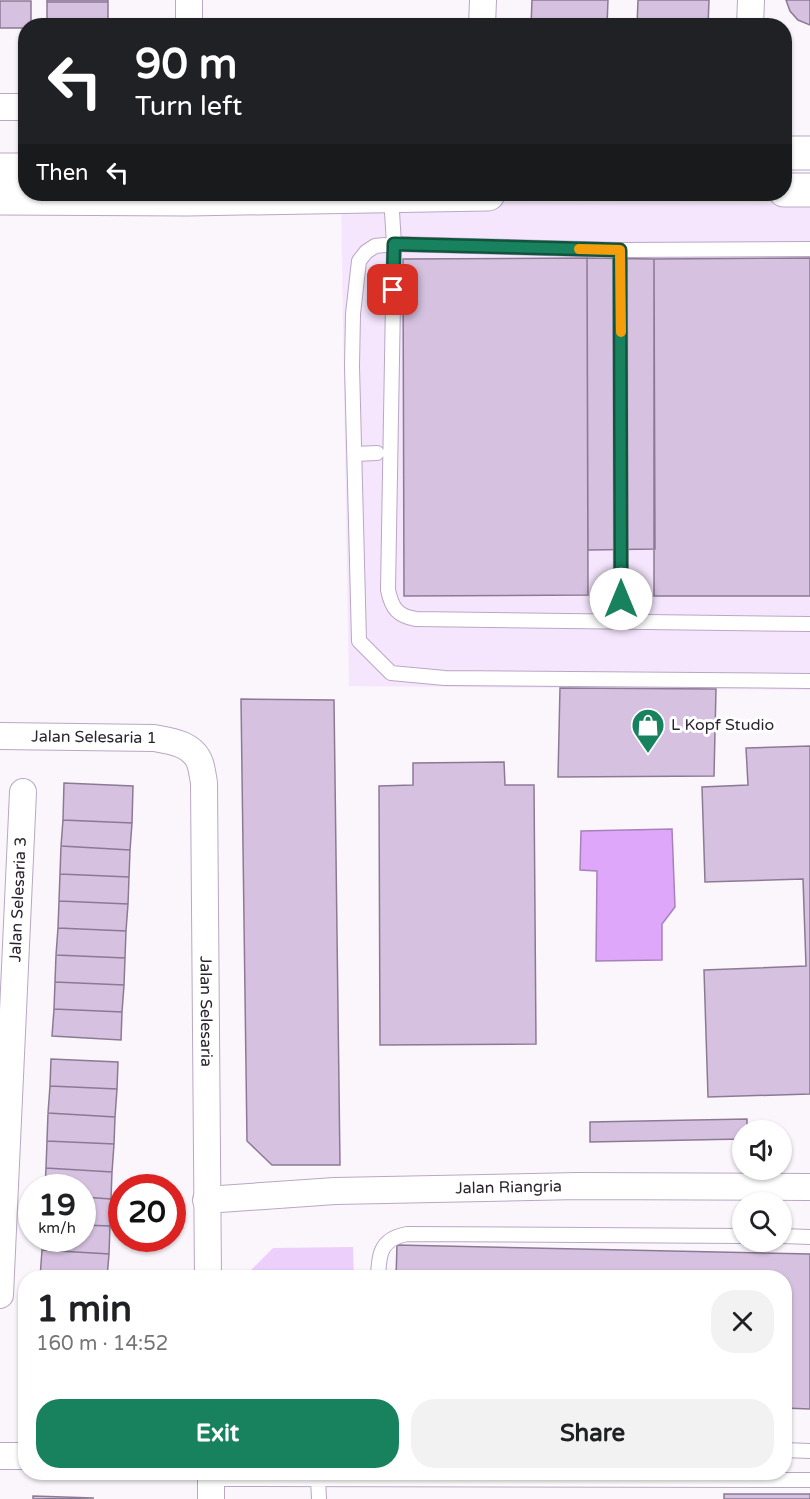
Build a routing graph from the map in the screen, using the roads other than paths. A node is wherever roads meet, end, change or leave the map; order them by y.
1 (189, 0) edge
2 (483, 0) edge
3 (751, 0) edge
4 (189, 18) edge
5 (482, 18) edge
6 (750, 18) edge
7 (0, 107) edge
8 (18, 107) edge
9 (792, 153) edge
10 (810, 153) edge
11 (0, 170) edge
12 (18, 170) edge
13 (792, 190) edge
14 (810, 190) edge
15 (0, 198) edge
16 (18, 198) edge
17 (392, 201) edge
18 (394, 244) junction
19 (810, 249) edge
20 (620, 250) junction
21 (377, 453) dead end
22 (355, 454) junction
23 (621, 622) junction
24 (810, 624) edge
25 (810, 681) edge
26 (0, 736) edge
27 (189, 747) joint
28 (23, 792) dead end
29 (810, 1187) edge
30 (206, 1200) junction
31 (732, 1236) edge
32 (792, 1236) edge
33 (810, 1237) edge
34 (208, 1270) edge
35 (379, 1270) edge
36 (0, 1295) edge
37 (792, 1450) edge
38 (810, 1451) edge
39 (0, 1456) edge
40 (18, 1456) edge
41 (297, 1480) edge
42 (318, 1480) edge
43 (792, 1480) edge
44 (810, 1480) edge
45 (211, 1484) edge
46 (319, 1499) edge

1 - 4 street
2 - 5 street
3 - 6 street
7 - 8 street
9 - 10 street
11 - 12 street
13 - 14 street
15 - 16 street
17 - 18 lane
18 - 20 lane
18 - 22 lane
18 - 23 lane
19 - 20 lane
20 - 23 lane
21 - 22 lane
22 - 25 lane
23 - 24 lane
26 - 27 street, Jalan Selesaria 1
27 - 30 street, Jalan Selesaria
28 - 36 street, Jalan Selesaria 3
29 - 30 street, Jalan Riangria
30 - 34 street, Jalan Selesaria
31 - 35 lane
32 - 33 lane
37 - 38 lane
39 - 40 street
41 - 45 lane
42 - 46 lane
43 - 44 lane

